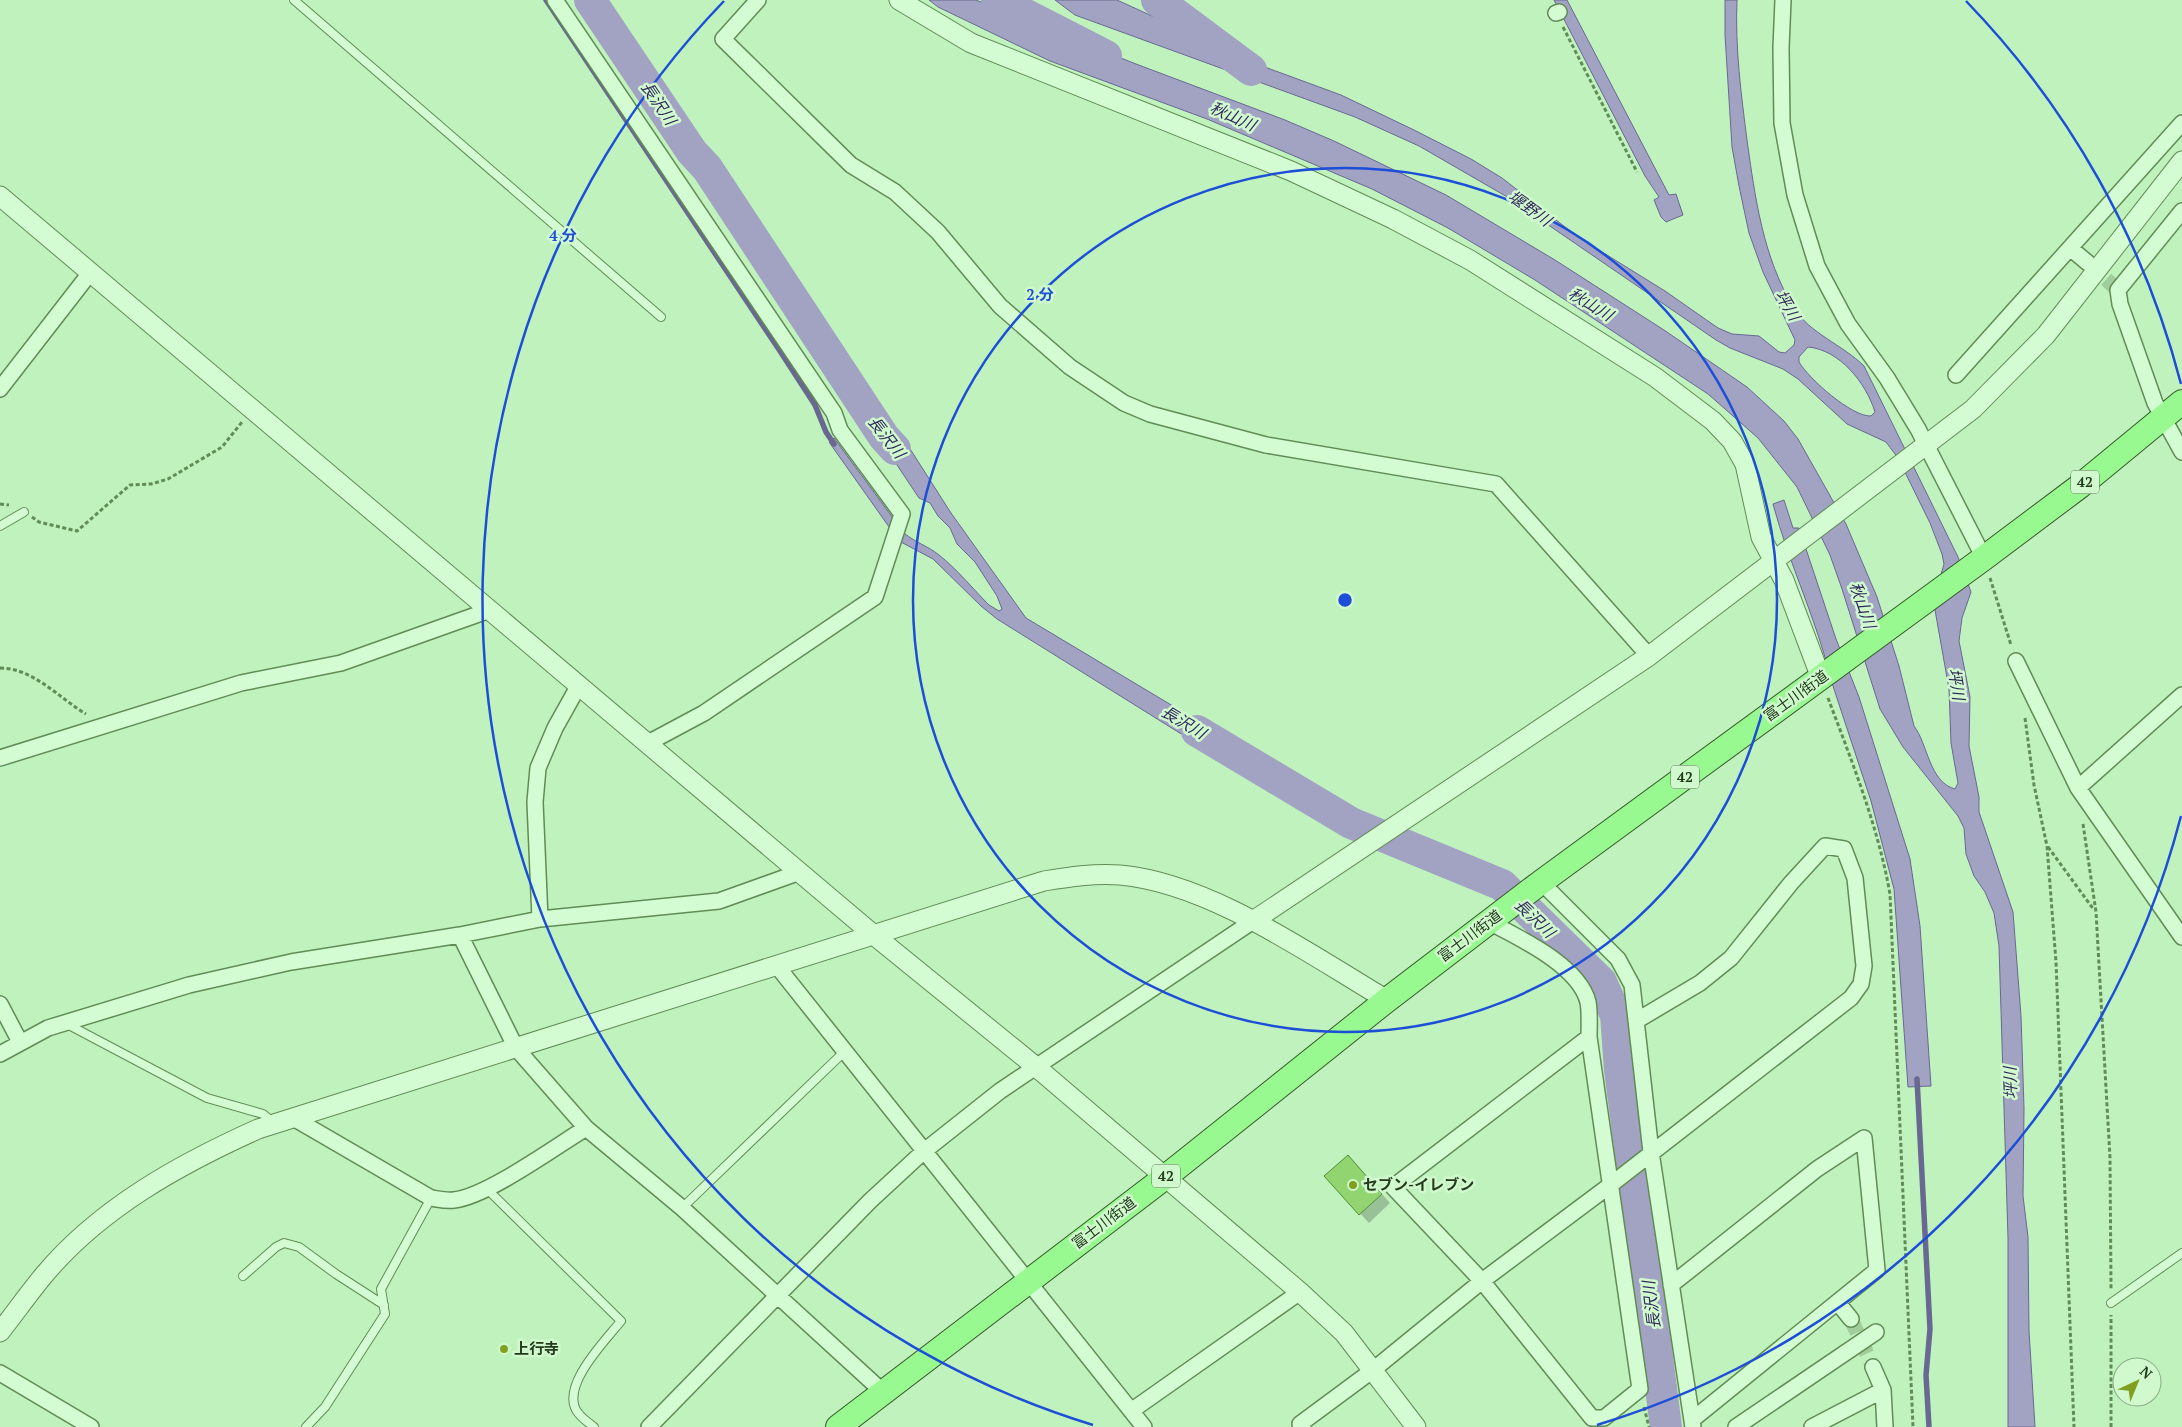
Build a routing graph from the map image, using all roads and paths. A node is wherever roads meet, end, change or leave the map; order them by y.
1 (294, 0) edge
2 (555, 0) edge
3 (758, 0) edge
4 (899, 0) edge
5 (1783, 0) edge
6 (1558, 13) dead end
7 (2182, 122) edge
8 (2182, 161) edge
9 (1636, 172) dead end
10 (0, 196) edge
11 (2182, 211) edge
12 (2070, 248) junction
13 (2088, 263) tunnel mouth
14 (90, 273) junction
15 (661, 317) dead end
16 (1956, 375) dead end
17 (0, 389) edge
18 (2182, 402) edge
19 (252, 410) junction
20 (2163, 417) junction
21 (1926, 446) junction
22 (2182, 452) edge
23 (0, 504) edge
24 (24, 512) junction
25 (0, 526) edge
26 (1779, 556) junction
27 (1984, 558) junction
28 (490, 610) junction
29 (1649, 656) junction
30 (2016, 661) dead end
31 (0, 668) edge
32 (1825, 675) junction
33 (579, 685) junction
34 (2182, 694) edge
35 (104, 724) junction
36 (648, 744) junction
37 (0, 758) edge
38 (2078, 788) junction
39 (800, 872) junction
40 (1540, 882) junction
41 (2096, 912) junction
42 (540, 919) junction
43 (1490, 921) junction
44 (1252, 922) junction
45 (460, 935) junction
46 (875, 936) junction
47 (2182, 937) edge
48 (777, 966) junction
49 (1387, 1000) junction
50 (0, 1004) edge
51 (1636, 1021) junction
52 (66, 1023) junction
53 (1589, 1037) junction
54 (20, 1042) junction
55 (516, 1048) junction
56 (844, 1052) junction
57 (0, 1054) edge
58 (1035, 1066) junction
59 (295, 1119) junction
60 (275, 1124) junction
61 (586, 1128) junction
62 (923, 1152) junction
63 (1651, 1152) junction
64 (1164, 1178) junction
65 (1613, 1184) junction
66 (487, 1189) junction
67 (431, 1198) junction
68 (682, 1208) junction
69 (2182, 1253) edge
70 (243, 1276) dead end
71 (1482, 1281) junction
72 (1028, 1282) junction
73 (1671, 1285) junction
74 (1300, 1292) junction
75 (777, 1295) junction
76 (1838, 1303) junction
77 (2111, 1303) junction
78 (384, 1305) junction
79 (1851, 1319) tunnel mouth
80 (0, 1332) edge
81 (1876, 1332) dead end
82 (1873, 1366) tunnel mouth
83 (1372, 1370) junction
84 (0, 1373) edge
85 (1883, 1390) junction
86 (883, 1392) junction
87 (1132, 1411) junction
88 (1693, 1423) edge
89 (91, 1427) edge
90 (306, 1427) edge
91 (594, 1427) edge
92 (649, 1427) edge
93 (838, 1427) edge
94 (1144, 1427) edge
95 (1302, 1427) edge
96 (1416, 1427) edge
97 (1736, 1427) edge
98 (1812, 1427) edge
99 (1885, 1427) edge
100 (1914, 1427) edge
101 (2074, 1427) edge
102 (2111, 1427) edge

1 - 15 lane
2 - 36 street
3 - 29 street
4 - 26 street
5 - 21 street
6 - 9 path
7 - 12 street
8 - 21 street
10 - 14 street
11 - 20 street
12 - 13 street
12 - 16 street
14 - 17 street
14 - 19 street
18 - 20 main road, 富士川街道 / 42
19 - 24 path
19 - 28 street
20 - 22 street
20 - 27 main road, 富士川街道 / 42
21 - 26 street
21 - 27 street
23 - 24 path
24 - 25 lane
26 - 29 street
26 - 32 street
27 - 32 main road, 富士川街道 / 42
28 - 33 street
28 - 35 street
29 - 44 street
30 - 38 street
31 - 35 path
32 - 40 main road, 富士川街道 / 42
32 - 100 path
33 - 36 street
33 - 42 street
34 - 38 street
35 - 37 street
36 - 39 street
38 - 41 path
38 - 47 street
39 - 42 street
39 - 46 street
40 - 43 main road, 富士川街道 / 42
40 - 51 street
41 - 77 path
41 - 101 path
42 - 45 street
43 - 49 main road, 富士川街道 / 42
43 - 53 street
44 - 46 street
44 - 49 street
44 - 58 street
45 - 52 street
45 - 55 street
46 - 48 street
46 - 58 street
48 - 55 street
48 - 56 street
49 - 64 main road, 富士川街道 / 42
50 - 54 street
51 - 63 street
51 - 63 street
52 - 54 street
52 - 60 lane
53 - 65 street
53 - 71 street
54 - 57 street
55 - 59 street
55 - 61 street
56 - 62 street
56 - 68 lane
58 - 62 street
58 - 64 street
59 - 60 street
59 - 67 street
60 - 80 street
61 - 66 street
61 - 68 street
62 - 72 street
62 - 75 street
63 - 65 street
63 - 73 street
64 - 72 main road, 富士川街道 / 42
64 - 74 street
65 - 71 street
65 - 71 street
66 - 67 street
66 - 91 lane
67 - 78 lane
68 - 75 street
69 - 77 lane
70 - 78 lane
71 - 83 street
72 - 86 main road, 富士川街道 / 42
72 - 87 street
73 - 76 street
73 - 88 street
74 - 83 street
74 - 87 street
75 - 86 street
75 - 92 street
76 - 79 street
76 - 88 street
77 - 102 path
78 - 90 lane
81 - 97 street
82 - 85 street
83 - 95 street
83 - 96 street
84 - 89 street
85 - 98 street
85 - 99 street
86 - 93 main road, 富士川街道 / 42
87 - 94 street

